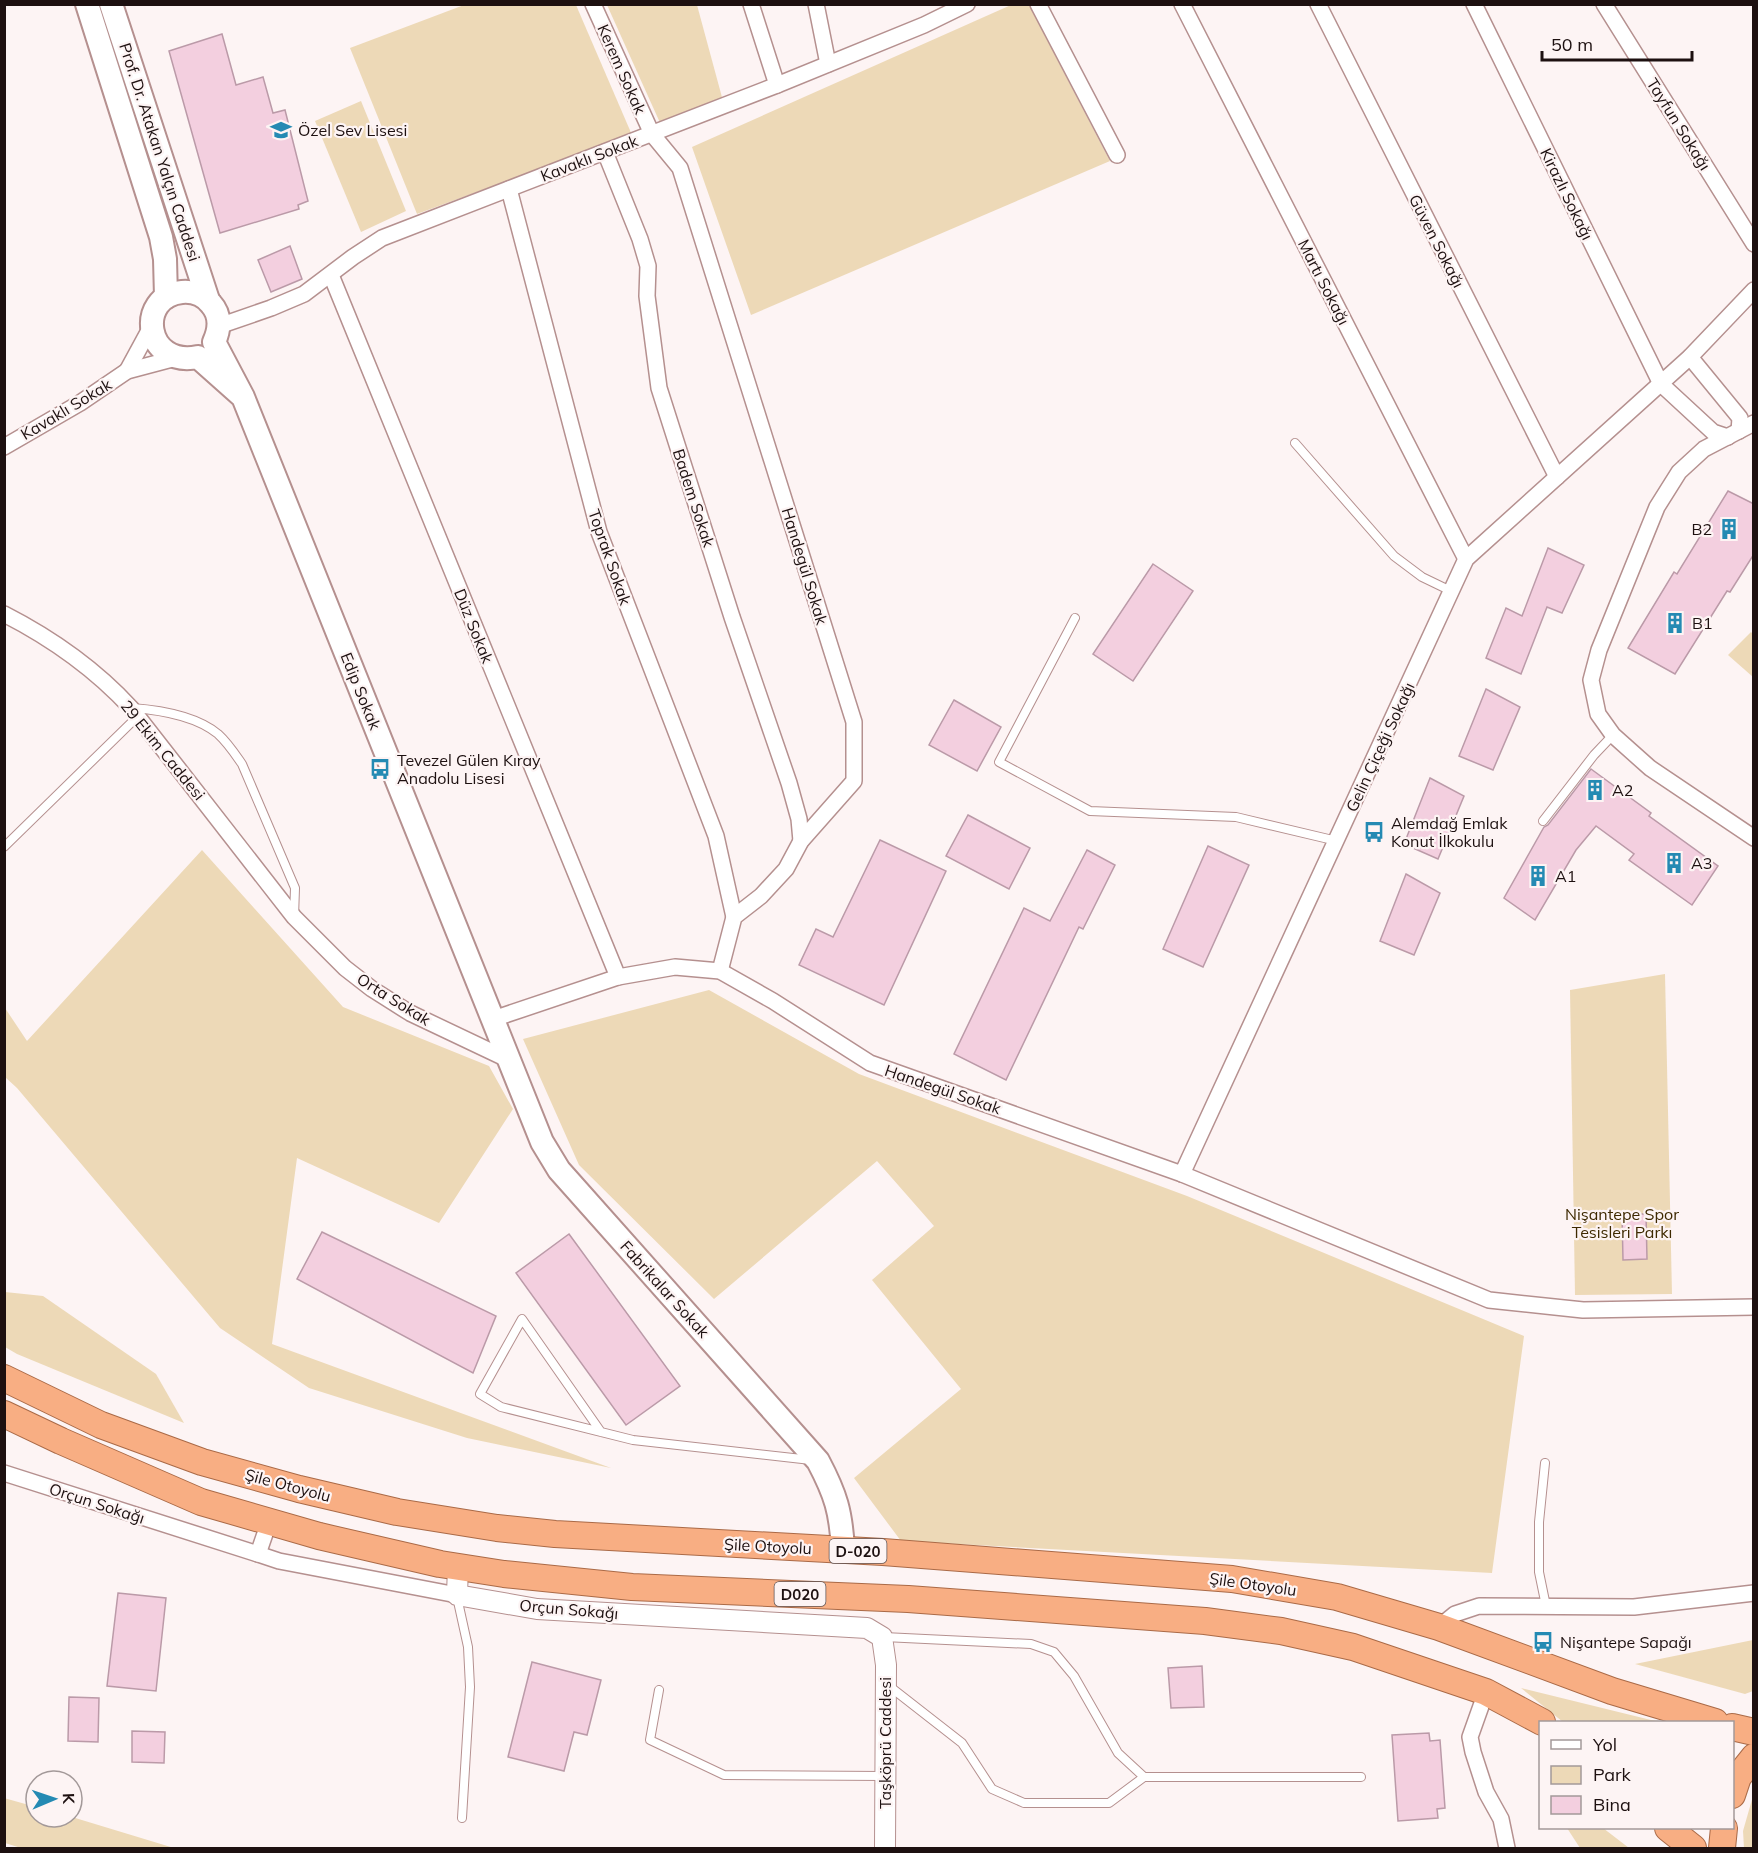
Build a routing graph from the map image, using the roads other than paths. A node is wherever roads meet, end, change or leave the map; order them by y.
1 (87, 4) edge
2 (111, 4) edge
3 (593, 4) edge
4 (751, 4) edge
5 (816, 4) edge
6 (967, 4) edge
7 (1038, 4) edge
8 (1182, 4) edge
9 (1318, 4) edge
10 (1474, 4) edge
11 (1604, 4) edge
12 (943, 10) edge
13 (828, 64) junction
14 (777, 86) junction
15 (652, 134) junction
16 (605, 152) junction
17 (1117, 155) dead end
18 (509, 189) junction
19 (1754, 244) edge
20 (331, 275) junction
21 (1754, 290) edge
22 (166, 297) junction
23 (208, 300) junction
24 (152, 325) junction
25 (202, 346) junction
26 (1690, 357) junction
27 (127, 372) junction
28 (1661, 384) junction
29 (1754, 423) edge
30 (1734, 434) junction
31 (1295, 443) dead end
32 (4, 447) edge
33 (1557, 477) junction
34 (1466, 559) junction
35 (1451, 591) junction
36 (4, 614) edge
37 (1075, 618) dead end
38 (134, 712) junction
39 (1613, 735) junction
40 (1543, 821) dead end
41 (1754, 838) edge
42 (801, 841) junction
43 (1337, 841) junction
44 (4, 848) edge
45 (294, 917) junction
46 (734, 917) junction
47 (720, 971) junction
48 (618, 977) junction
49 (493, 1019) junction
50 (509, 1060) junction
51 (1182, 1174) junction
52 (1754, 1307) edge
53 (4, 1378) edge
54 (4, 1414) edge
55 (4, 1426) edge
56 (601, 1432) junction
57 (61, 1441) junction
58 (818, 1461) junction
59 (1545, 1463) dead end
60 (4, 1473) edge
61 (269, 1522) junction
62 (843, 1550) junction
63 (258, 1554) junction
64 (458, 1566) junction
65 (1754, 1593) edge
66 (457, 1596) junction
67 (1546, 1606) junction
68 (1439, 1627) junction
69 (882, 1637) junction
70 (885, 1683) junction
71 (658, 1690) dead end
72 (1486, 1692) junction
73 (1540, 1721) edge
74 (1711, 1721) edge
75 (1734, 1727) edge
76 (1754, 1732) edge
77 (1754, 1757) edge
78 (885, 1776) junction
79 (1144, 1777) junction
80 (1360, 1777) dead end
81 (1734, 1788) edge
82 (462, 1818) dead end
83 (1670, 1829) edge
84 (1724, 1829) edge
85 (885, 1848) edge
86 (1508, 1848) edge
87 (1693, 1848) edge
88 (1722, 1848) edge

1 - 22 main road, Prof. Dr. Atakan Yalçın Caddesi
2 - 23 main road, Prof. Dr. Atakan Yalçın Caddesi
3 - 15 street, Kerem Sokak
4 - 14 street
5 - 13 street
6 - 12 street, Kavaklı Sokak
7 - 17 street
8 - 34 street, Martı Sokağı
9 - 33 street, Güven Sokağı
10 - 28 street, Kirazlı Sokağı
11 - 19 street, Tayfun Sokağı
12 - 13 street, Kavaklı Sokak
13 - 14 street, Kavaklı Sokak
14 - 15 street, Kavaklı Sokak
15 - 16 street, Kavaklı Sokak
15 - 42 street, Handegül Sokak
16 - 18 street, Kavaklı Sokak
16 - 42 street, Badem Sokak
18 - 20 street, Kavaklı Sokak
18 - 46 street, Toprak Sokak
20 - 25 street, Kavaklı Sokak
20 - 48 street, Düz Sokak
21 - 26 street, Gelin Çiçeği Sokağı
22 - 23 main road
22 - 24 main road
23 - 25 main road
24 - 25 main road
24 - 27 street
25 - 27 street, Kavaklı Sokak
25 - 49 main road, Edip Sokak
26 - 28 street, Gelin Çiçeği Sokağı
26 - 30 street
27 - 32 street, Kavaklı Sokak
28 - 30 street
28 - 33 street, Gelin Çiçeği Sokağı
29 - 30 street
30 - 39 street
31 - 35 lane
33 - 34 street, Gelin Çiçeği Sokağı
34 - 35 street, Gelin Çiçeği Sokağı
35 - 43 street, Gelin Çiçeği Sokağı
36 - 38 street, 29 Ekim Caddesi
37 - 43 lane
38 - 44 lane
38 - 45 street, 29 Ekim Caddesi
38 - 45 lane
39 - 40 lane
39 - 41 street
42 - 46 street, Handegül Sokak
43 - 51 street, Gelin Çiçeği Sokağı
45 - 50 street, Orta Sokak
46 - 47 street
47 - 48 street, Handegül Sokak
47 - 51 street, Handegül Sokak
48 - 49 street, Handegül Sokak
49 - 50 main road, Fabrikalar Sokak
50 - 58 main road, Fabrikalar Sokak
51 - 52 street, Handegül Sokak
53 - 62 highway, Şile Otoyolu / D-020
54 - 57 highway
55 - 57 highway
56 - 56 lane
56 - 58 lane
57 - 61 highway, D020
58 - 62 main road, Fabrikalar Sokak
59 - 67 lane
60 - 63 street, Orçun Sokağı
61 - 63 street
61 - 64 highway, D020
62 - 68 highway, Şile Otoyolu / D-020
63 - 66 street, Orçun Sokağı
64 - 66 street
64 - 72 highway, D020
65 - 67 street
66 - 69 street, Orçun Sokağı
66 - 82 lane
67 - 68 street
68 - 74 highway, Şile Otoyolu / D-020
69 - 70 street, Taşköprü Caddesi
69 - 79 lane
70 - 78 street, Taşköprü Caddesi
70 - 79 lane
71 - 78 lane
72 - 73 highway, D020
72 - 86 street
75 - 76 highway
77 - 81 highway
78 - 85 street, Taşköprü Caddesi
79 - 80 lane
83 - 87 highway
84 - 88 highway

